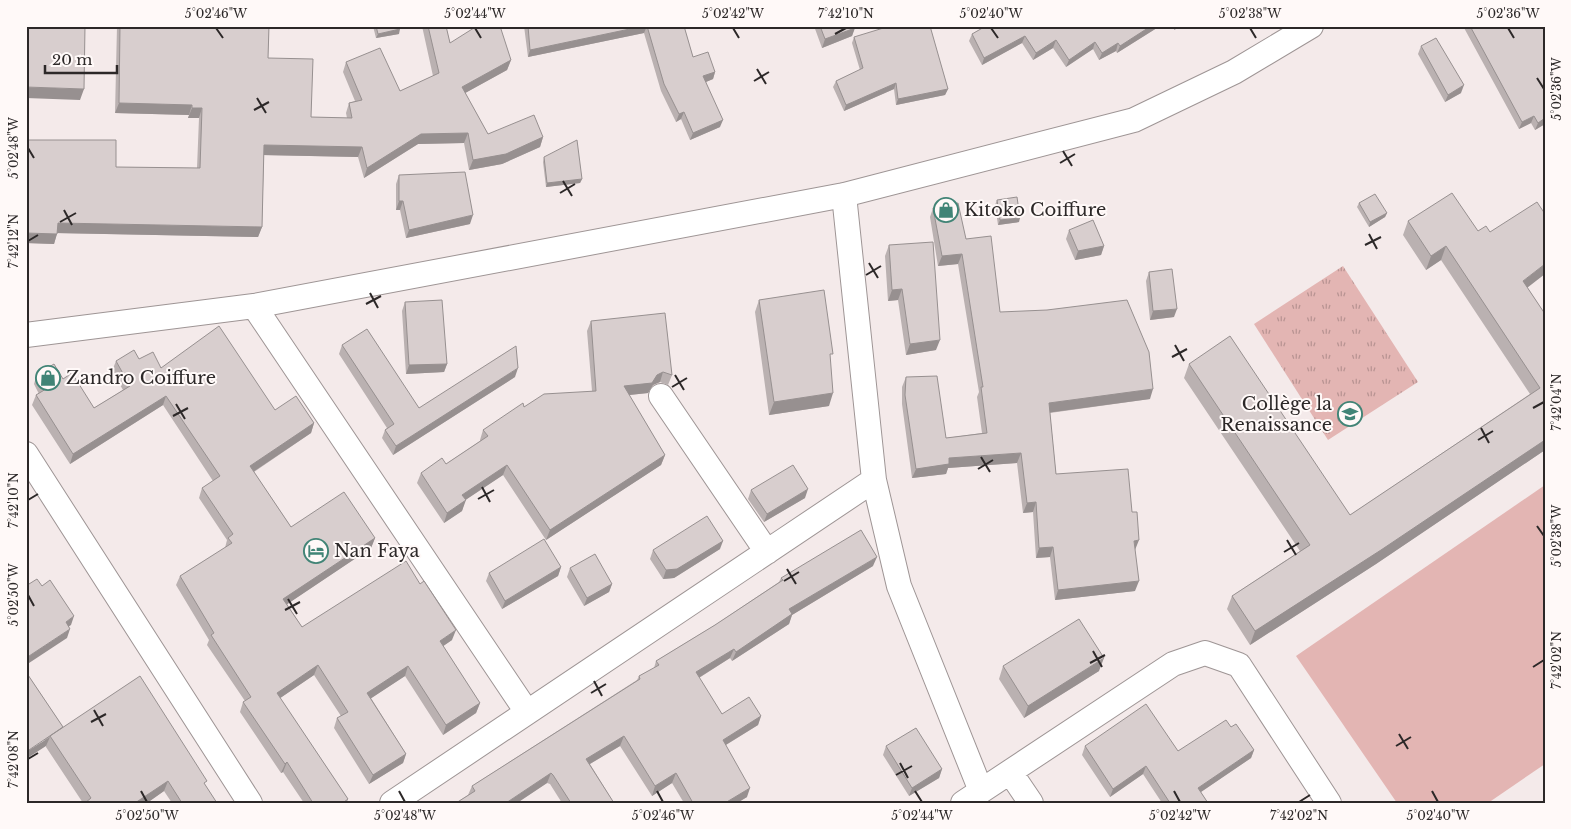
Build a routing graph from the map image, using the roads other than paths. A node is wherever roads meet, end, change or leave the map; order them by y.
1 (1311, 26) edge
2 (844, 195) junction
3 (254, 306) junction
4 (26, 335) edge
5 (661, 396) dead end
6 (26, 454) edge
7 (874, 480) junction
8 (767, 552) junction
9 (527, 712) junction
10 (1010, 772) junction
11 (972, 797) edge
12 (250, 803) edge
13 (392, 803) edge
14 (1031, 803) edge
15 (1329, 803) edge

1 - 2 street
2 - 3 street
2 - 7 street
3 - 4 street
3 - 9 street
5 - 8 street
6 - 12 street
7 - 8 street
7 - 11 street
8 - 9 street
9 - 13 street
10 - 11 street
10 - 14 street
10 - 15 street

